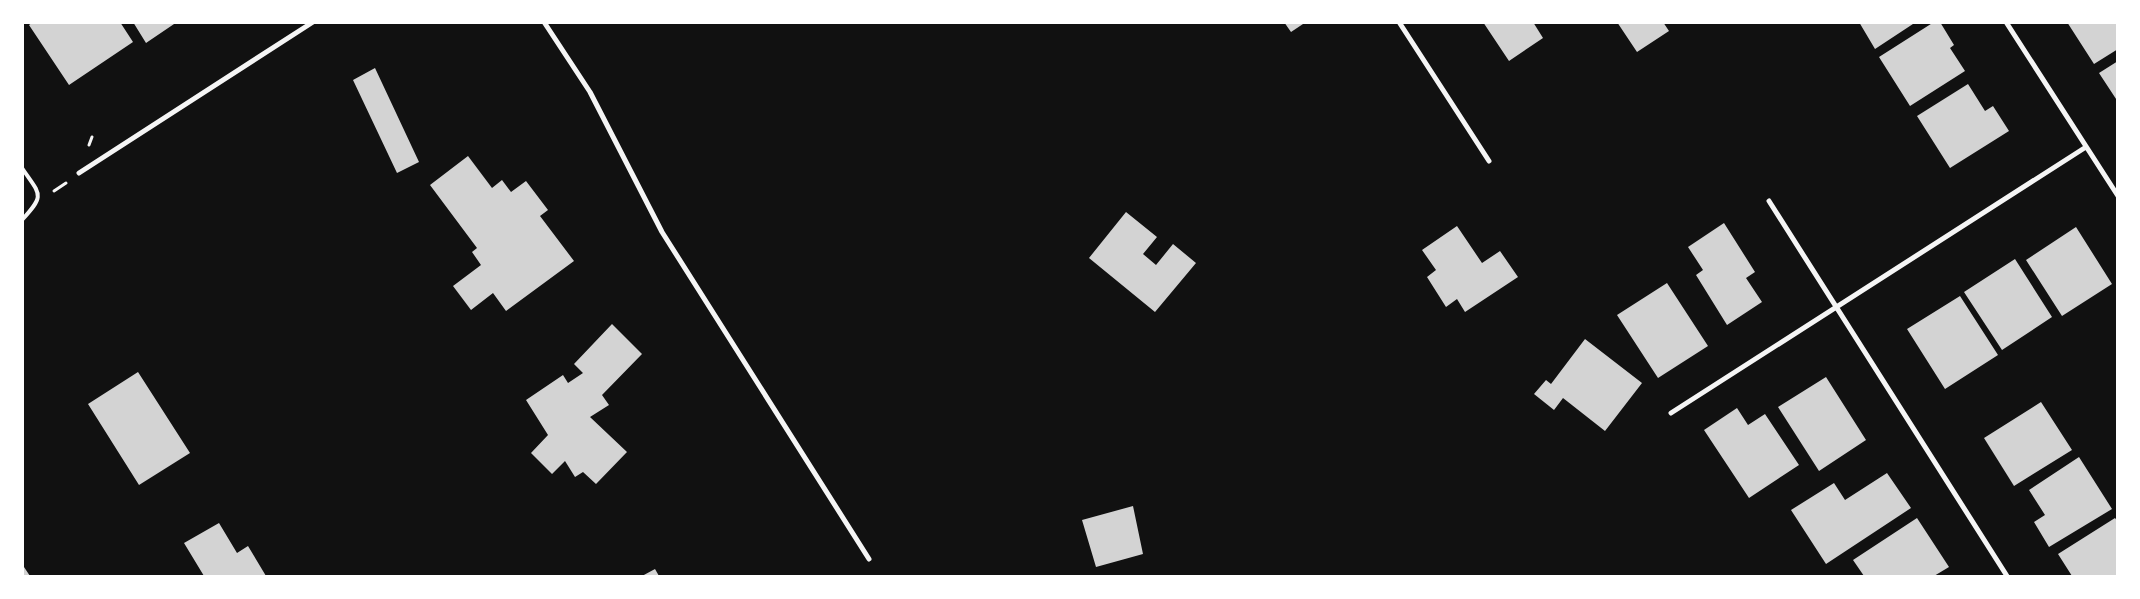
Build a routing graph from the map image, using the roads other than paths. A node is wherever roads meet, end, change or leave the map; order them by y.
1 (314, 22) edge
2 (544, 22) edge
3 (1399, 22) edge
4 (2006, 22) edge
5 (2086, 147) junction
6 (1489, 161) dead end
7 (22, 168) edge
8 (79, 173) dead end
9 (2118, 196) edge
10 (1769, 201) dead end
11 (22, 220) edge
12 (1837, 307) junction
13 (1671, 414) dead end
14 (869, 559) dead end
15 (2007, 576) edge

1 - 8 street
2 - 14 street
3 - 6 street
4 - 5 street
5 - 9 street
5 - 12 street
7 - 11 lane
10 - 12 street
12 - 13 street
12 - 15 street

